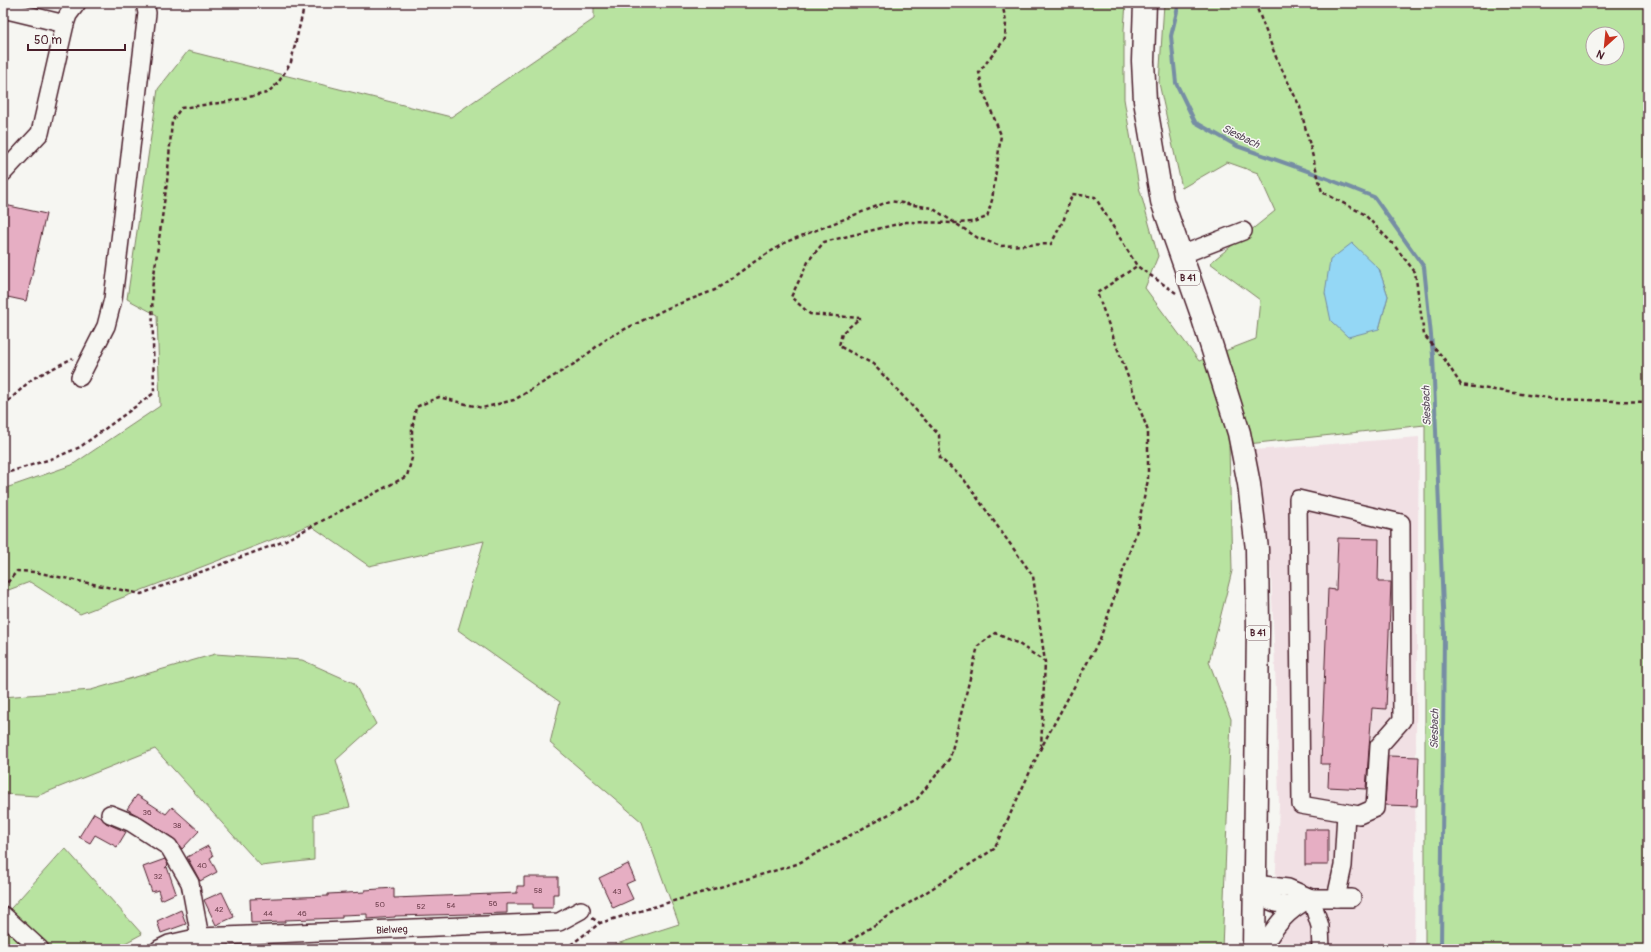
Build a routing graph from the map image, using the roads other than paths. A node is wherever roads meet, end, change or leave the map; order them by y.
1 (77, 3) edge
2 (145, 3) edge
3 (1145, 3) edge
4 (3, 9) edge
5 (66, 24) junction
6 (3, 173) edge
7 (1243, 231) dead end
8 (1180, 255) junction
9 (80, 377) dead end
10 (1346, 813) junction
11 (110, 814) dead end
12 (1255, 884) junction
13 (1311, 898) junction
14 (1296, 906) junction
15 (581, 910) dead end
16 (3, 915) edge
17 (200, 937) junction
18 (170, 947) edge
19 (40, 949) edge
20 (1254, 949) edge
21 (1261, 949) edge
22 (1321, 949) edge

1 - 5 street
2 - 9 street
3 - 8 main road, B 41
4 - 5 street
5 - 6 street
7 - 8 street
8 - 12 main road, B 41
10 - 10 street
10 - 13 street
11 - 17 street
12 - 13 street
12 - 14 street
12 - 20 main road, B 41
13 - 14 street
13 - 22 street
14 - 21 street
15 - 17 street, Bielweg
16 - 19 street
17 - 18 street, Bielweg

